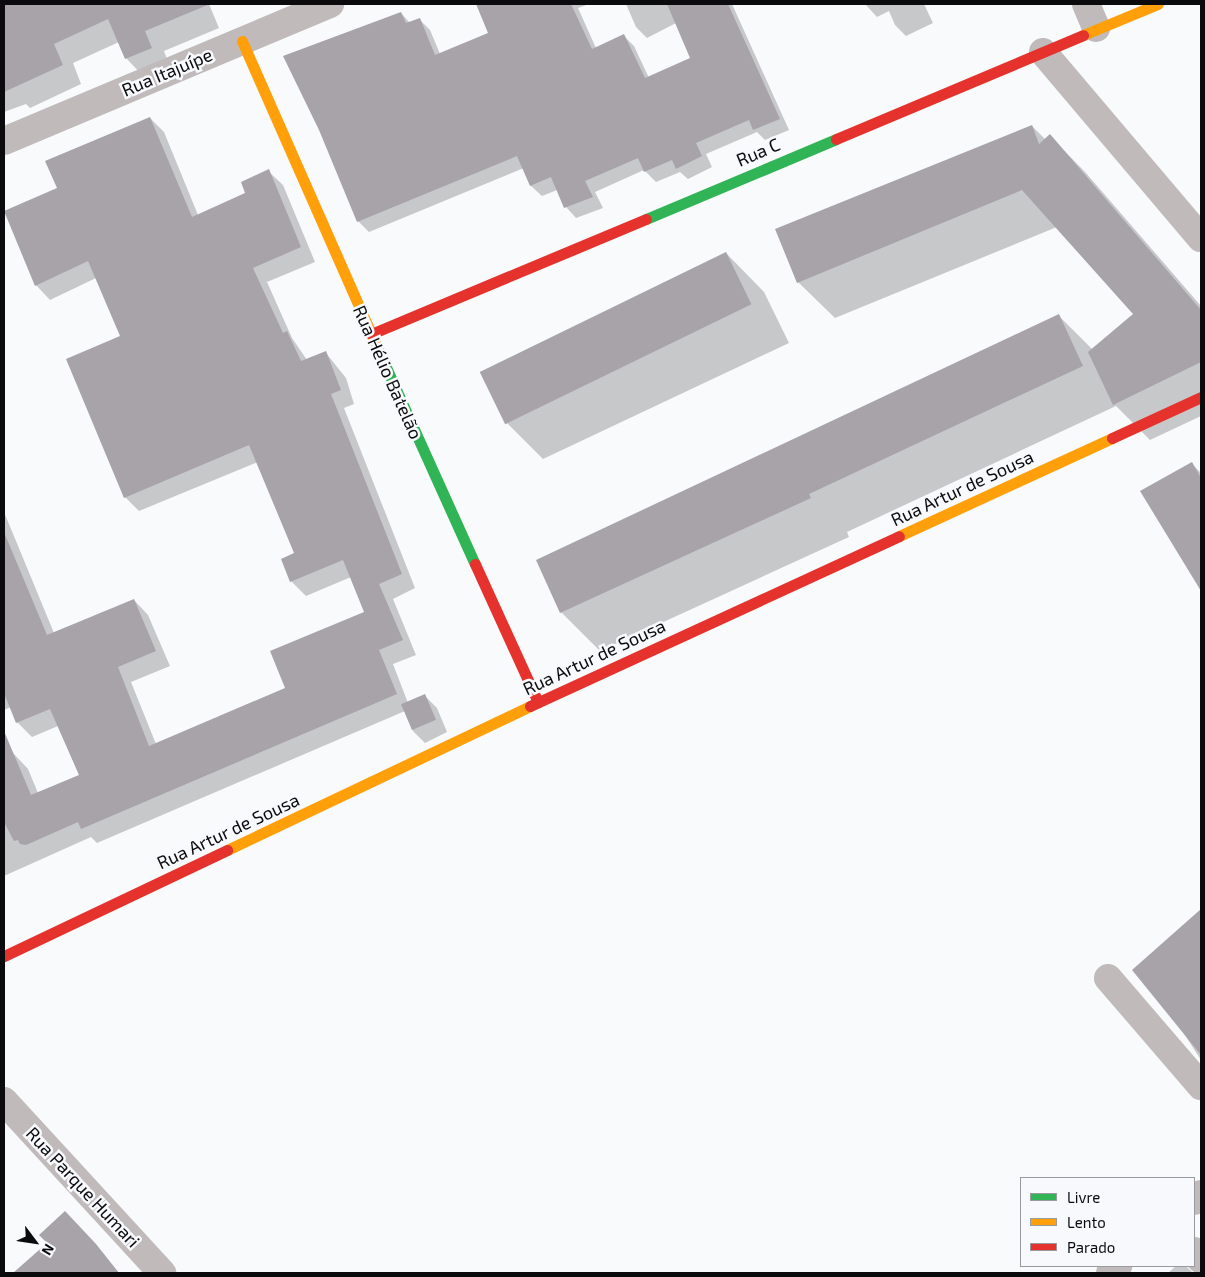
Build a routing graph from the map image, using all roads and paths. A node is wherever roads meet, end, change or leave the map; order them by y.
1 (330, 4) edge
2 (1086, 4) edge
3 (1158, 4) edge
4 (1096, 28) junction
5 (242, 41) junction
6 (1043, 52) junction
7 (4, 141) edge
8 (1201, 238) edge
9 (371, 334) junction
10 (1201, 397) edge
11 (538, 702) junction
12 (4, 956) edge
13 (1108, 978) dead end
14 (1201, 1086) edge
15 (4, 1101) edge
16 (162, 1273) edge

1 - 5 street, Rua Itajuípe
2 - 4 street
3 - 4 street, Rua C
4 - 6 street, Rua C
5 - 7 street, Rua Itajuípe
5 - 9 street, Rua Hélio Batelão
6 - 8 street
6 - 9 street, Rua C
9 - 11 street, Rua Hélio Batelão
10 - 11 street, Rua Artur de Sousa
11 - 12 street, Rua Artur de Sousa
13 - 14 street
15 - 16 street, Rua Parque Humari

